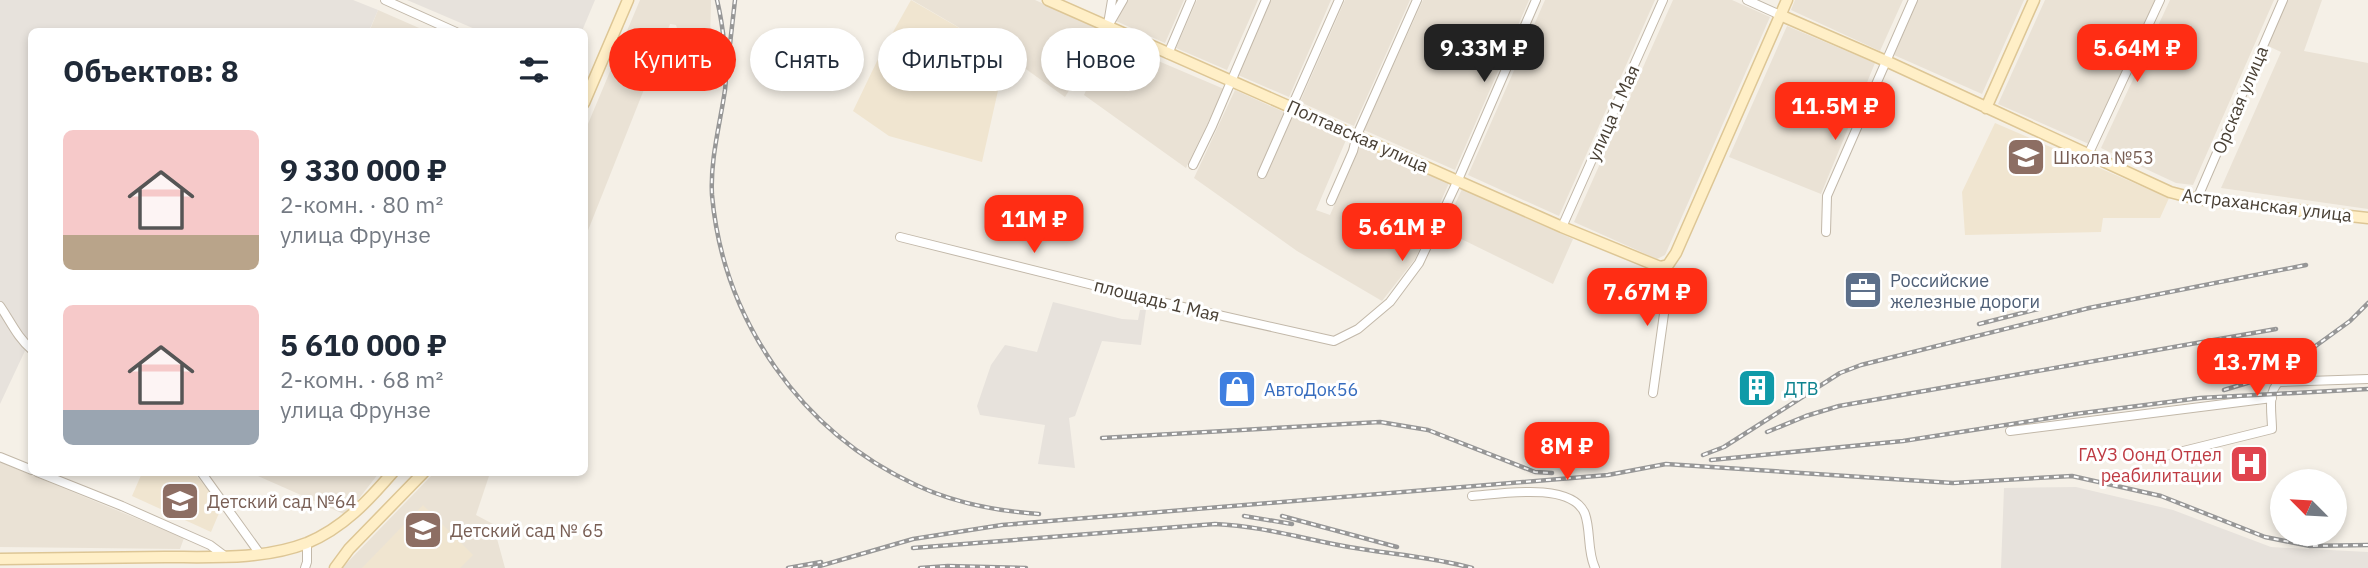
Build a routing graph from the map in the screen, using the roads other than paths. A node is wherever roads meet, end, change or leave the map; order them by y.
1 (385, 0) edge
2 (628, 0) edge
3 (1048, 0) edge
4 (1112, 0) edge
5 (1123, 0) edge
6 (1191, 0) edge
7 (1266, 0) edge
8 (1339, 0) edge
9 (1417, 0) edge
10 (1536, 0) edge
11 (1663, 0) edge
12 (1746, 0) edge
13 (1787, 0) edge
14 (1913, 0) edge
15 (2034, 0) edge
16 (2160, 0) edge
17 (2283, 0) edge
18 (1780, 15) junction
19 (1108, 26) junction
20 (447, 28) edge
21 (1168, 54) junction
22 (1886, 61) junction
23 (1231, 81) junction
24 (588, 88) edge
25 (1292, 107) junction
26 (1986, 108) junction
27 (1357, 135) junction
28 (2088, 155) junction
29 (1193, 164) dead end
30 (1262, 174) dead end
31 (1458, 180) junction
32 (2197, 199) junction
33 (1331, 201) dead end
34 (2368, 218) edge
35 (1562, 227) junction
36 (1826, 232) dead end
37 (900, 237) dead end
38 (1668, 265) junction
39 (0, 306) edge
40 (28, 346) edge
41 (2368, 379) edge
42 (1653, 393) dead end
43 (2272, 398) junction
44 (2010, 430) dead end
45 (0, 457) edge
46 (2155, 458) dead end
47 (28, 468) edge
48 (47, 476) edge
49 (204, 476) edge
50 (389, 476) edge
51 (421, 476) edge
52 (1472, 496) dead end
53 (307, 543) junction
54 (260, 554) junction
55 (226, 557) junction
56 (0, 559) edge
57 (305, 568) edge
58 (335, 568) edge
59 (1595, 568) edge

1 - 20 street
2 - 24 street
3 - 19 street, Полтавская улица
4 - 19 street
5 - 19 street
6 - 21 street
7 - 23 street
8 - 25 street
9 - 27 street
10 - 31 street
11 - 35 street, улица 1 Мая
12 - 18 street, Астраханская улица
13 - 18 street
14 - 22 street
15 - 26 street
16 - 28 street
17 - 32 street, Орская улица
18 - 22 street, Астраханская улица
18 - 38 street
19 - 21 street, Полтавская улица
21 - 23 street, Полтавская улица
22 - 26 street, Астраханская улица
22 - 36 street
23 - 25 street, Полтавская улица
23 - 29 street
25 - 27 street, Полтавская улица
25 - 30 street
26 - 28 street, Астраханская улица
27 - 31 street, Полтавская улица
27 - 33 street
28 - 32 street, Астраханская улица
31 - 35 street, Полтавская улица
31 - 37 street, площадь 1 Мая
32 - 34 street, Астраханская улица
35 - 38 street, Полтавская улица
38 - 42 street
39 - 40 street
41 - 43 street
43 - 44 street
43 - 46 street
45 - 47 street
48 - 55 street
49 - 54 street
50 - 53 street
51 - 58 street
52 - 59 street
53 - 54 street
53 - 57 street
54 - 55 street
55 - 56 street

